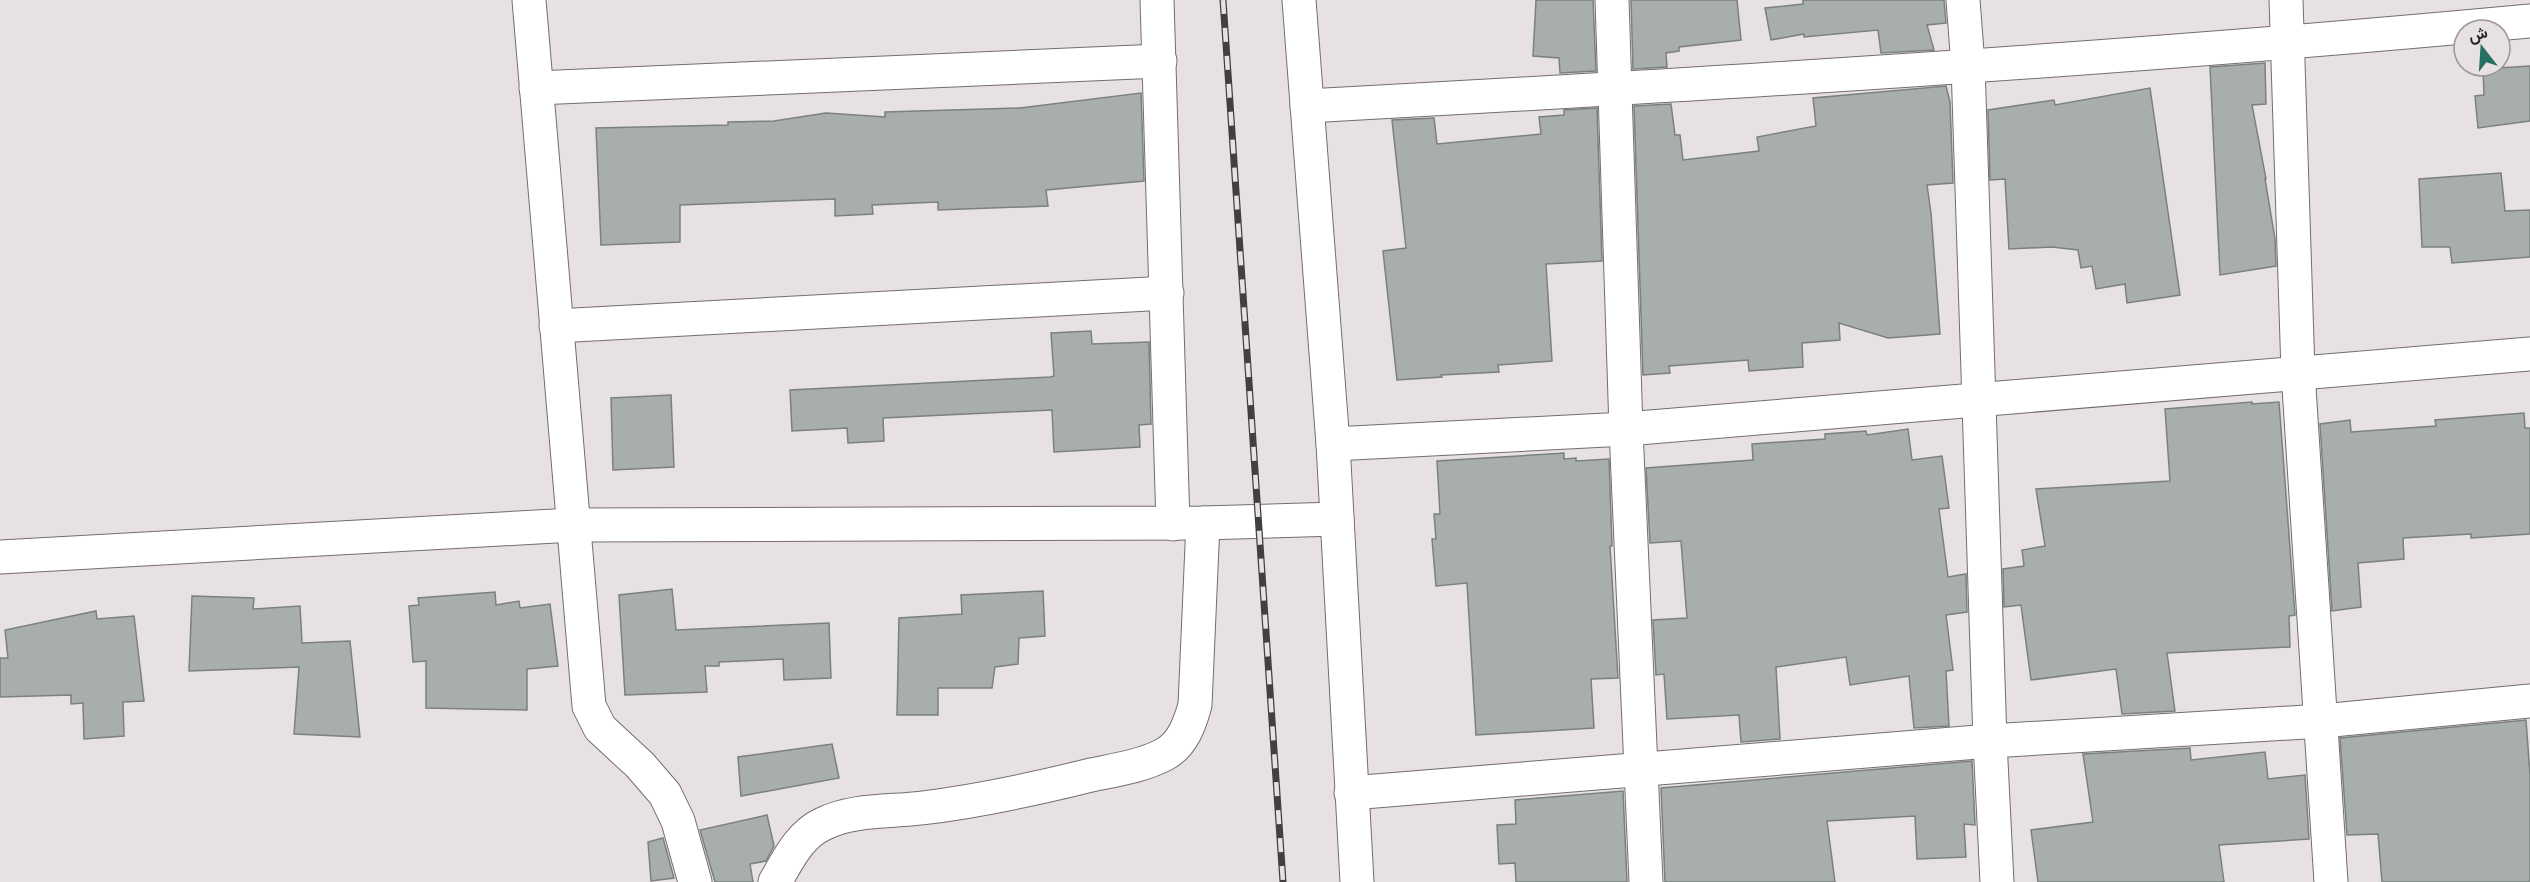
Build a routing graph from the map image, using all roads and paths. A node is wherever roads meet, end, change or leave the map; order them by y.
1 (529, 0) edge
2 (1157, 0) edge
3 (1299, 0) edge
4 (1612, 0) edge
5 (1963, 0) edge
6 (2286, 0) edge
7 (2530, 21) edge
8 (2288, 44) junction
9 (1160, 61) junction
10 (1968, 65) junction
11 (536, 88) junction
12 (1617, 89) junction
13 (1307, 106) junction
14 (1167, 293) junction
15 (555, 326) junction
16 (2530, 354) edge
17 (2298, 372) junction
18 (1979, 400) junction
19 (1626, 429) junction
20 (1333, 444) junction
21 (1336, 519) junction
22 (1188, 523) junction
23 (573, 525) junction
24 (0, 557) edge
25 (2530, 701) edge
26 (2322, 721) junction
27 (1990, 741) junction
28 (1641, 769) junction
29 (1351, 793) junction
30 (695, 882) edge
31 (775, 882) edge
32 (1357, 882) edge
33 (1646, 882) edge
34 (1997, 882) edge
35 (2331, 882) edge

1 - 11 street
2 - 9 street
3 - 13 street
4 - 12 street
5 - 10 street
6 - 8 street
7 - 8 street
8 - 10 street
8 - 17 street
9 - 11 street
9 - 14 street
10 - 12 street
10 - 18 street
11 - 15 street
12 - 13 street
12 - 19 street
13 - 20 street
14 - 15 street
14 - 22 street
15 - 23 street
16 - 17 street
17 - 18 street
17 - 26 street
18 - 19 street
18 - 27 street
19 - 20 street
19 - 28 street
20 - 21 street
21 - 22 street
21 - 29 street
22 - 23 street
22 - 31 street
23 - 24 street
23 - 30 street
25 - 26 street
26 - 27 street
26 - 35 street
27 - 28 street
27 - 34 street
28 - 29 street
28 - 33 street
29 - 32 street

